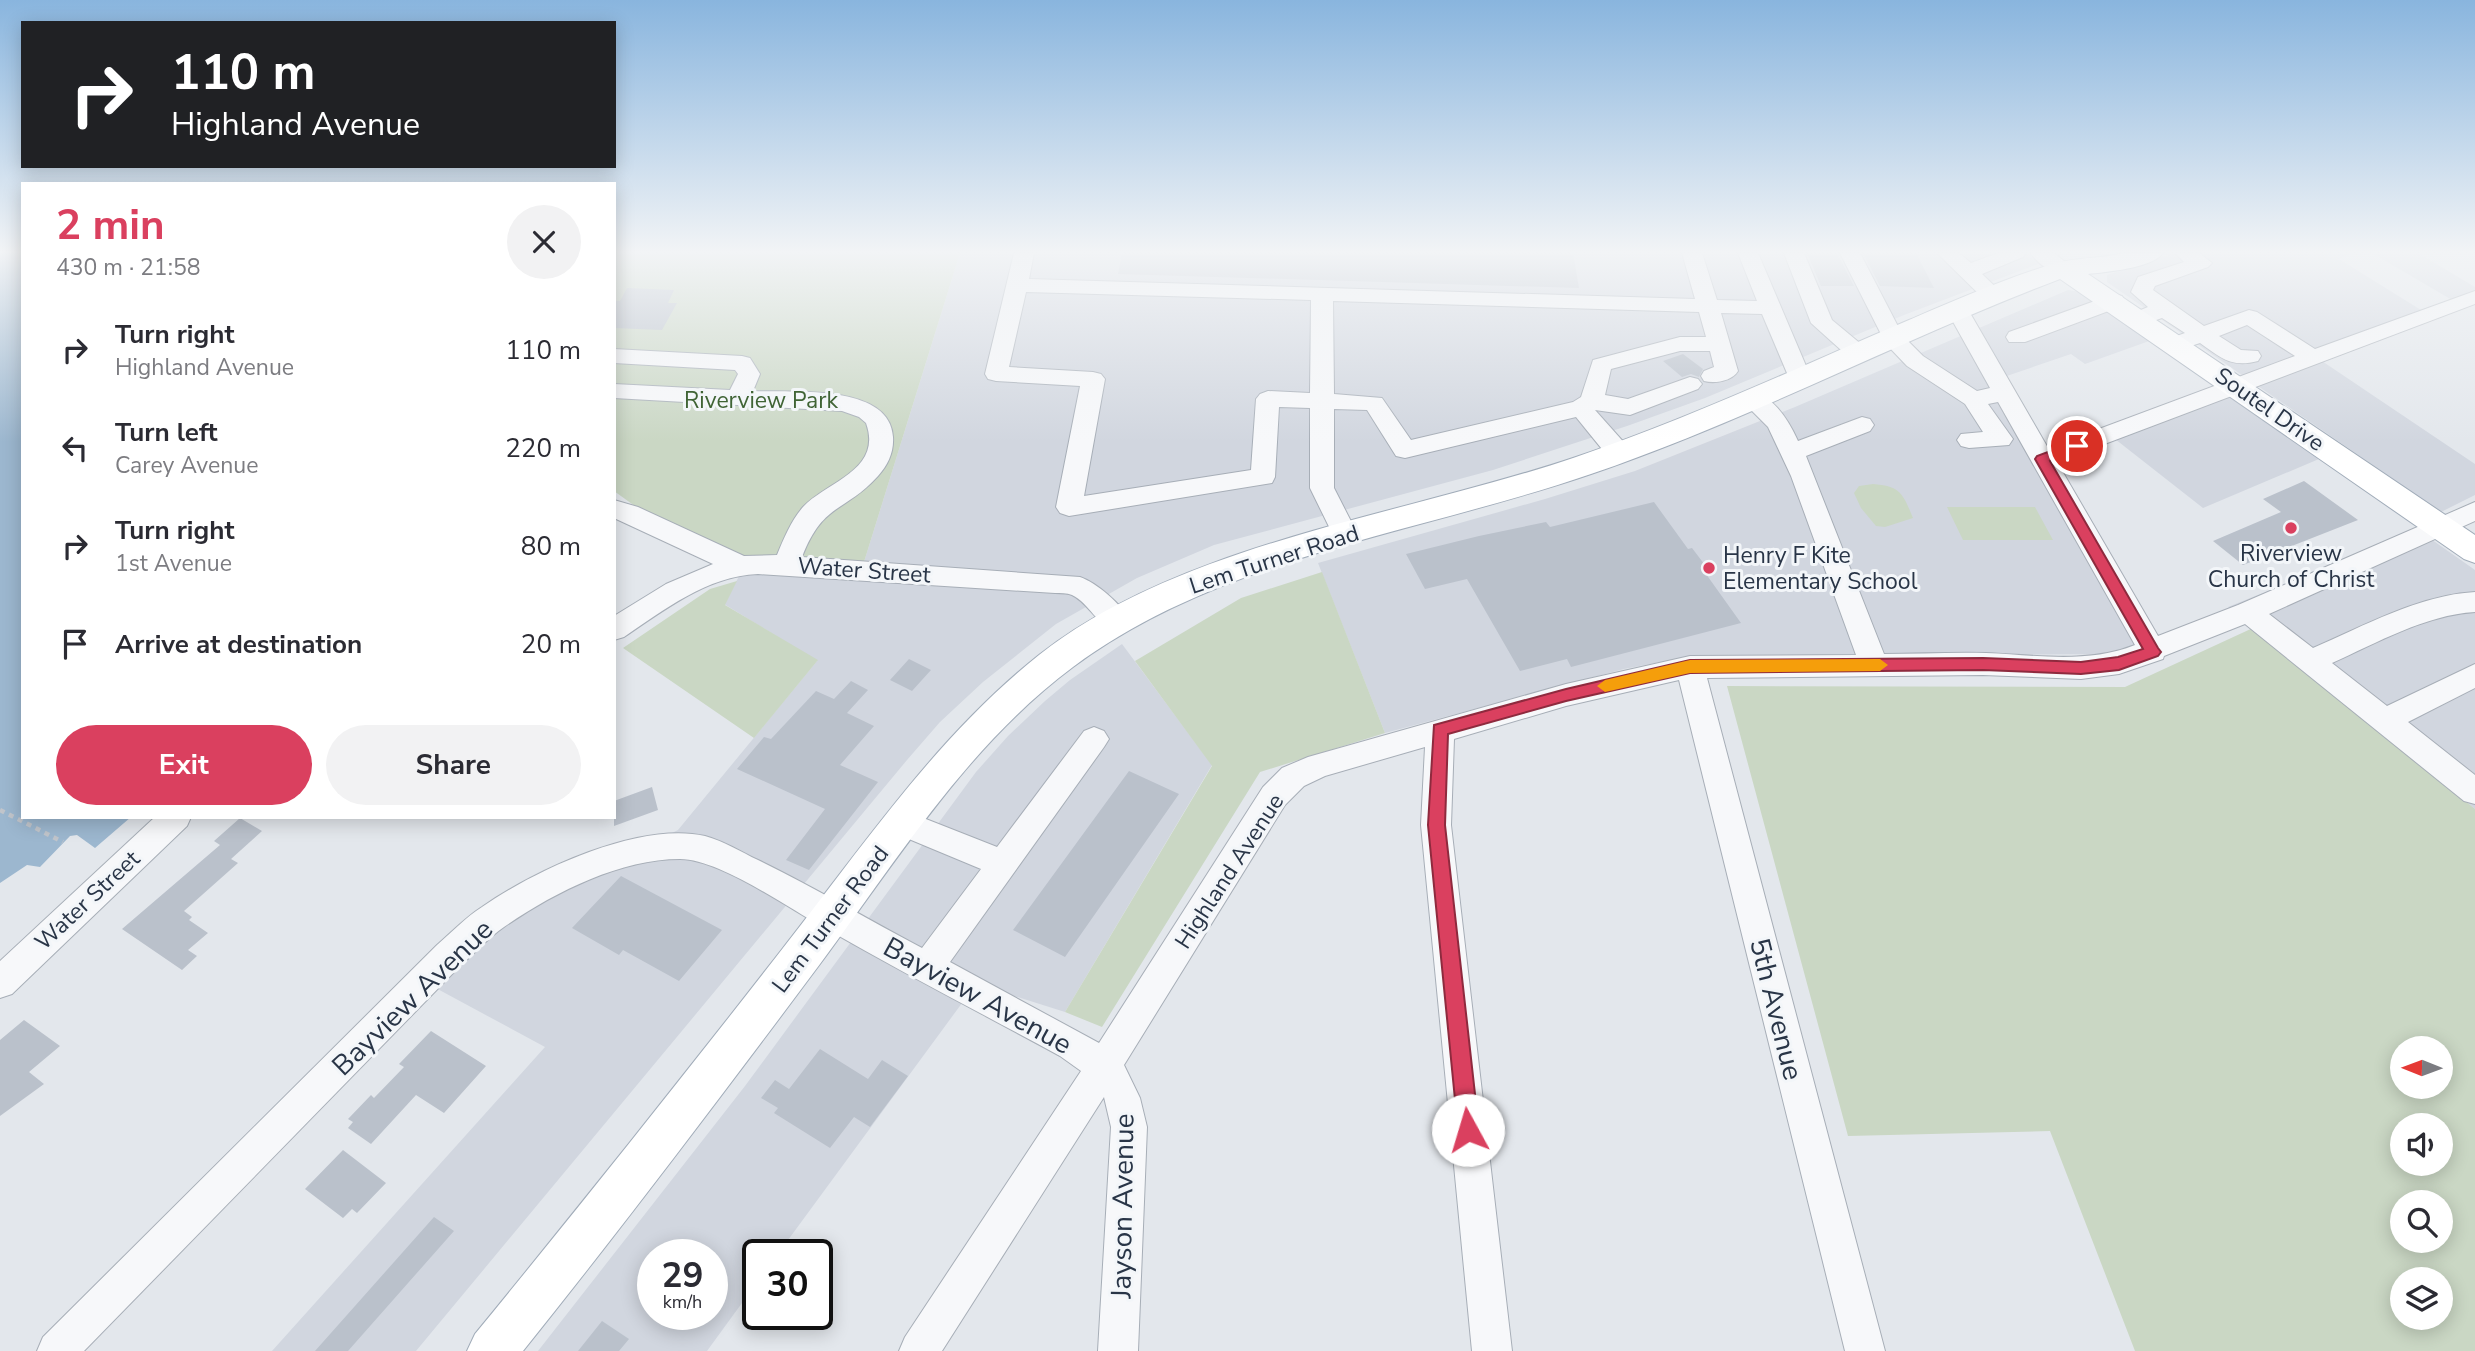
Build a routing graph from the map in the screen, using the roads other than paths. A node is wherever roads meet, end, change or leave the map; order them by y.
1 (1010, 316) edge
2 (1322, 316) edge
3 (1710, 316) edge
4 (1773, 316) edge
5 (1819, 316) edge
6 (1882, 316) edge
7 (1946, 316) edge
8 (1961, 316) edge
9 (2073, 316) edge
10 (2145, 316) edge
11 (2160, 316) edge
12 (2424, 316) edge
13 (2169, 328) junction
14 (2017, 337) dead end
15 (1894, 339) junction
16 (2289, 343) junction
17 (1719, 344) junction
18 (1859, 354) junction
19 (616, 356) edge
20 (2313, 358) junction
21 (1800, 380) junction
22 (2238, 387) junction
23 (616, 391) edge
24 (2004, 393) junction
25 (738, 397) junction
26 (1973, 399) junction
27 (1753, 400) junction
28 (1322, 401) junction
29 (1587, 405) junction
30 (1862, 425) dead end
31 (1969, 440) dead end
32 (1792, 452) junction
33 (1619, 453) junction
34 (2042, 459) junction
35 (616, 510) edge
36 (2475, 511) edge
37 (2440, 527) junction
38 (1345, 536) junction
39 (2475, 551) edge
40 (786, 565) junction
41 (741, 566) junction
42 (2475, 602) edge
43 (2248, 612) junction
44 (1116, 620) junction
45 (616, 629) edge
46 (2153, 652) junction
47 (2310, 661) junction
48 (1874, 665) junction
49 (1690, 667) junction
50 (2475, 675) edge
51 (2385, 721) junction
52 (1440, 730) junction
53 (1094, 739) dead end
54 (2434, 760) junction
55 (2475, 768) edge
56 (2475, 792) edge
57 (174, 819) edge
58 (903, 823) junction
59 (1003, 864) junction
60 (832, 916) junction
61 (928, 967) junction
62 (0, 983) edge
63 (1104, 1066) junction
64 (57, 1351) edge
65 (492, 1351) edge
66 (919, 1351) edge
67 (1118, 1351) edge
68 (1492, 1351) edge
69 (1865, 1351) edge

1 - 28 street
2 - 28 street
3 - 17 street
4 - 21 street
5 - 18 street
6 - 15 street
7 - 15 main road, Lem Turner Road
8 - 24 street
9 - 14 street
10 - 13 main road, Soutel Drive
11 - 13 street
12 - 20 street
13 - 16 street
13 - 16 street
13 - 22 main road, Soutel Drive
15 - 18 main road, Lem Turner Road
15 - 26 street
16 - 20 street
17 - 29 street
17 - 29 street
18 - 21 main road, Lem Turner Road
19 - 25 street
20 - 22 street
21 - 27 main road, Lem Turner Road
22 - 34 street
22 - 37 main road, Soutel Drive
23 - 25 street
24 - 26 street
24 - 34 street
25 - 40 street
26 - 31 street
27 - 32 street
27 - 33 main road, Lem Turner Road
28 - 29 street
28 - 38 street
29 - 33 street
30 - 32 street
32 - 48 street
33 - 38 main road, Lem Turner Road
34 - 46 street
35 - 41 street
36 - 37 street, Highland Avenue
37 - 39 main road, Soutel Drive
37 - 43 street, Highland Avenue
38 - 44 main road, Lem Turner Road
40 - 41 street, Water Street
40 - 44 street, Water Street
41 - 45 street, Water Street
42 - 47 street
43 - 46 street, Highland Avenue
43 - 47 street
44 - 58 main road, Lem Turner Road
46 - 48 street, Highland Avenue
47 - 51 street
48 - 49 street, Highland Avenue
49 - 52 street, Highland Avenue
49 - 69 street, 5th Avenue
50 - 51 street
51 - 54 street
52 - 63 street, Highland Avenue
52 - 68 street
53 - 59 street
54 - 55 street
54 - 56 street
57 - 62 street, Water Street
58 - 59 street
58 - 60 main road, Lem Turner Road
59 - 61 street
60 - 61 street, Bayview Avenue
60 - 64 street, Bayview Avenue
60 - 65 main road, Lem Turner Road
61 - 63 street, Bayview Avenue
63 - 66 street, Highland Avenue
63 - 67 street, Jayson Avenue

